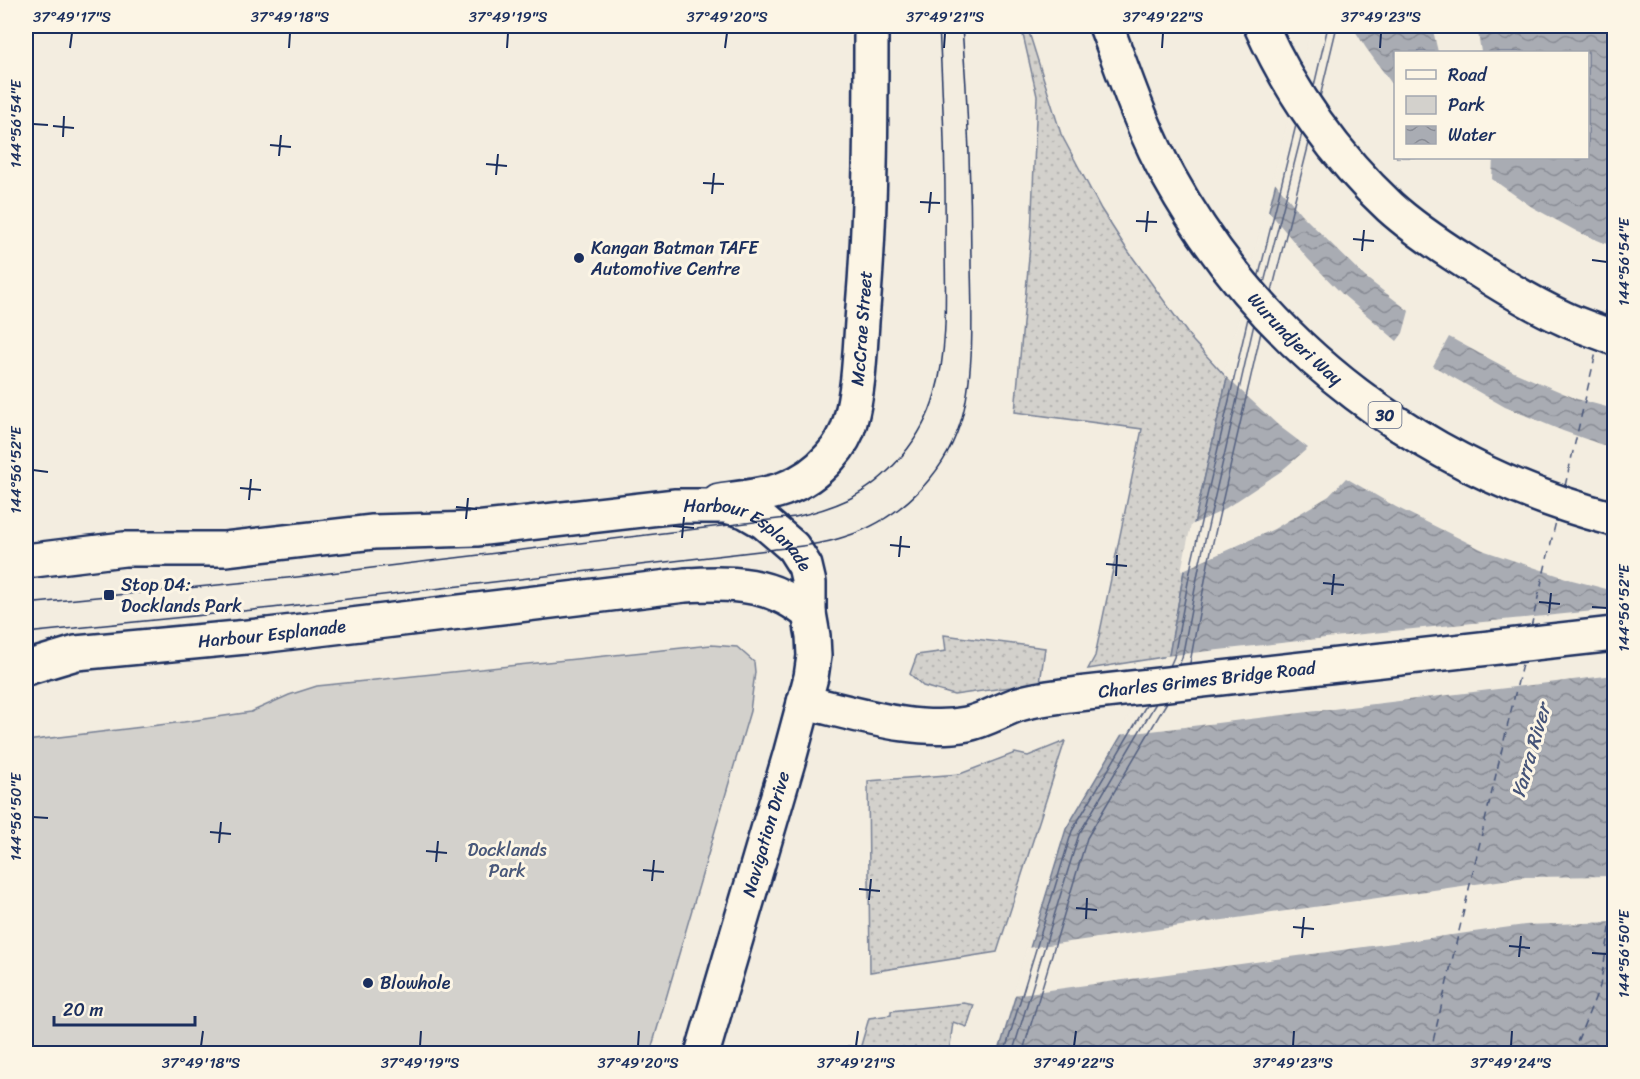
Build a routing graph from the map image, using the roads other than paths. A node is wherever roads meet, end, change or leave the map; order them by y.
1 (871, 26) edge
2 (1106, 26) edge
3 (1261, 26) edge
4 (1614, 338) edge
5 (676, 506) junction
6 (1614, 519) edge
7 (26, 561) edge
8 (809, 613) junction
9 (1614, 634) edge
10 (26, 668) edge
11 (804, 702) junction
12 (702, 1053) edge

1 - 5 main road, McCrae Street
2 - 6 main road, Wurundjeri Way / 30
3 - 4 main road
5 - 7 main road, Harbour Esplanade
5 - 8 main road, Harbour Esplanade
8 - 10 main road, Harbour Esplanade
8 - 11 main road, Navigation Drive
9 - 11 main road, Charles Grimes Bridge Road
11 - 12 main road, Navigation Drive

